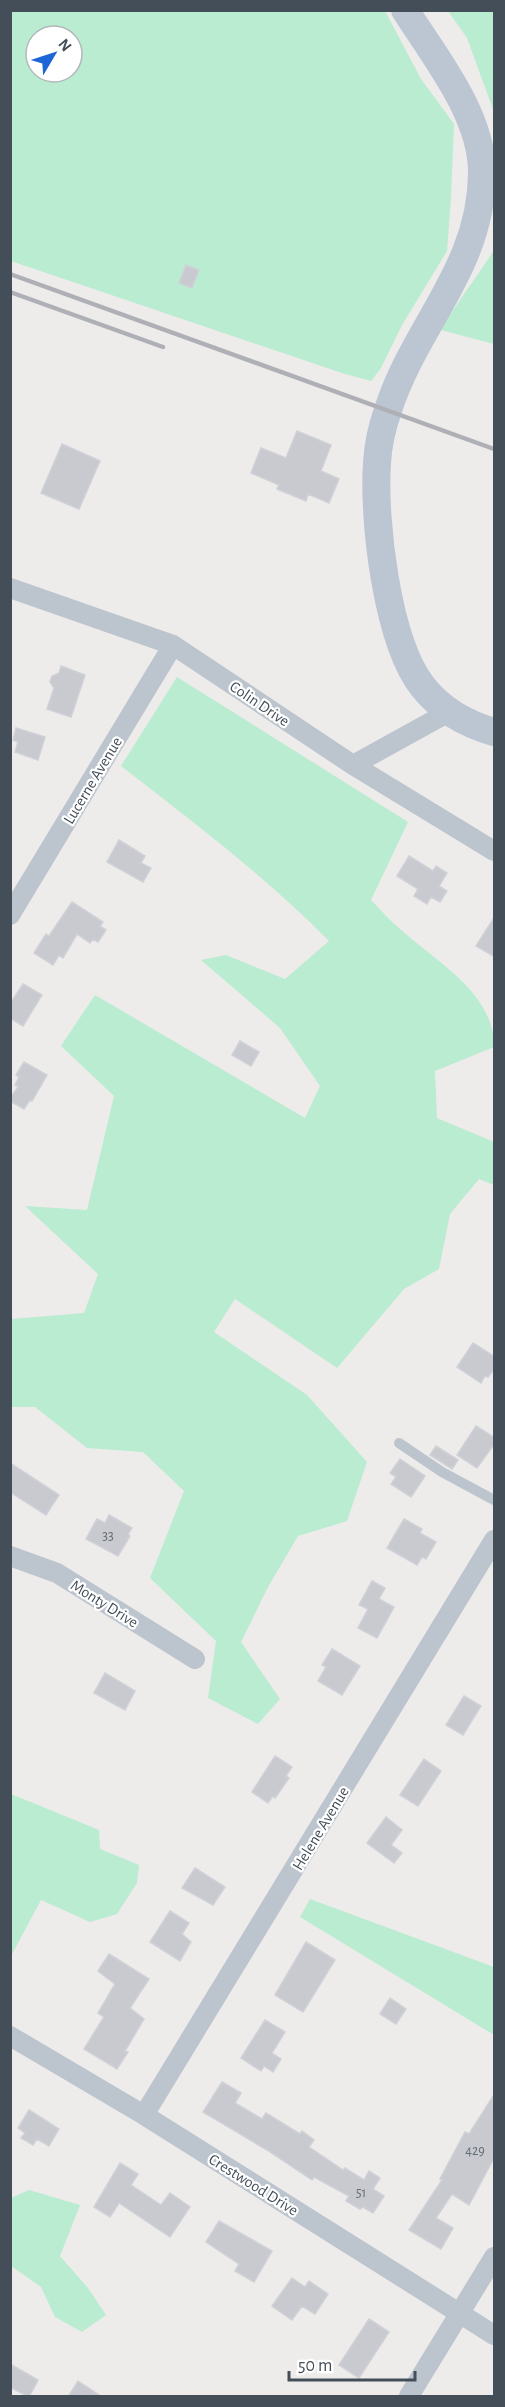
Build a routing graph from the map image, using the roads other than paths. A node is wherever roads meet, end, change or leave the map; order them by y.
1 (405, 10) edge
2 (10, 588) edge
3 (173, 645) junction
4 (449, 712) junction
5 (495, 732) edge
6 (353, 765) junction
7 (495, 851) edge
8 (10, 915) edge
9 (399, 1443) dead end
10 (495, 1500) edge
11 (495, 1540) edge
12 (10, 1556) edge
13 (195, 1659) dead end
14 (10, 2036) edge
15 (144, 2115) junction
16 (495, 2257) edge
17 (460, 2314) junction
18 (495, 2335) edge
19 (409, 2397) edge

1 - 4 main road
2 - 3 street, Colin Drive
3 - 6 street, Colin Drive
3 - 8 street, Lucerne Avenue
4 - 5 main road
4 - 6 street
6 - 7 street, Colin Drive
9 - 10 lane
11 - 15 street, Helene Avenue
12 - 13 street, Monty Drive
14 - 15 street, Crestwood Drive
15 - 17 street, Crestwood Drive
16 - 17 street
17 - 18 street, Crestwood Drive
17 - 19 street

